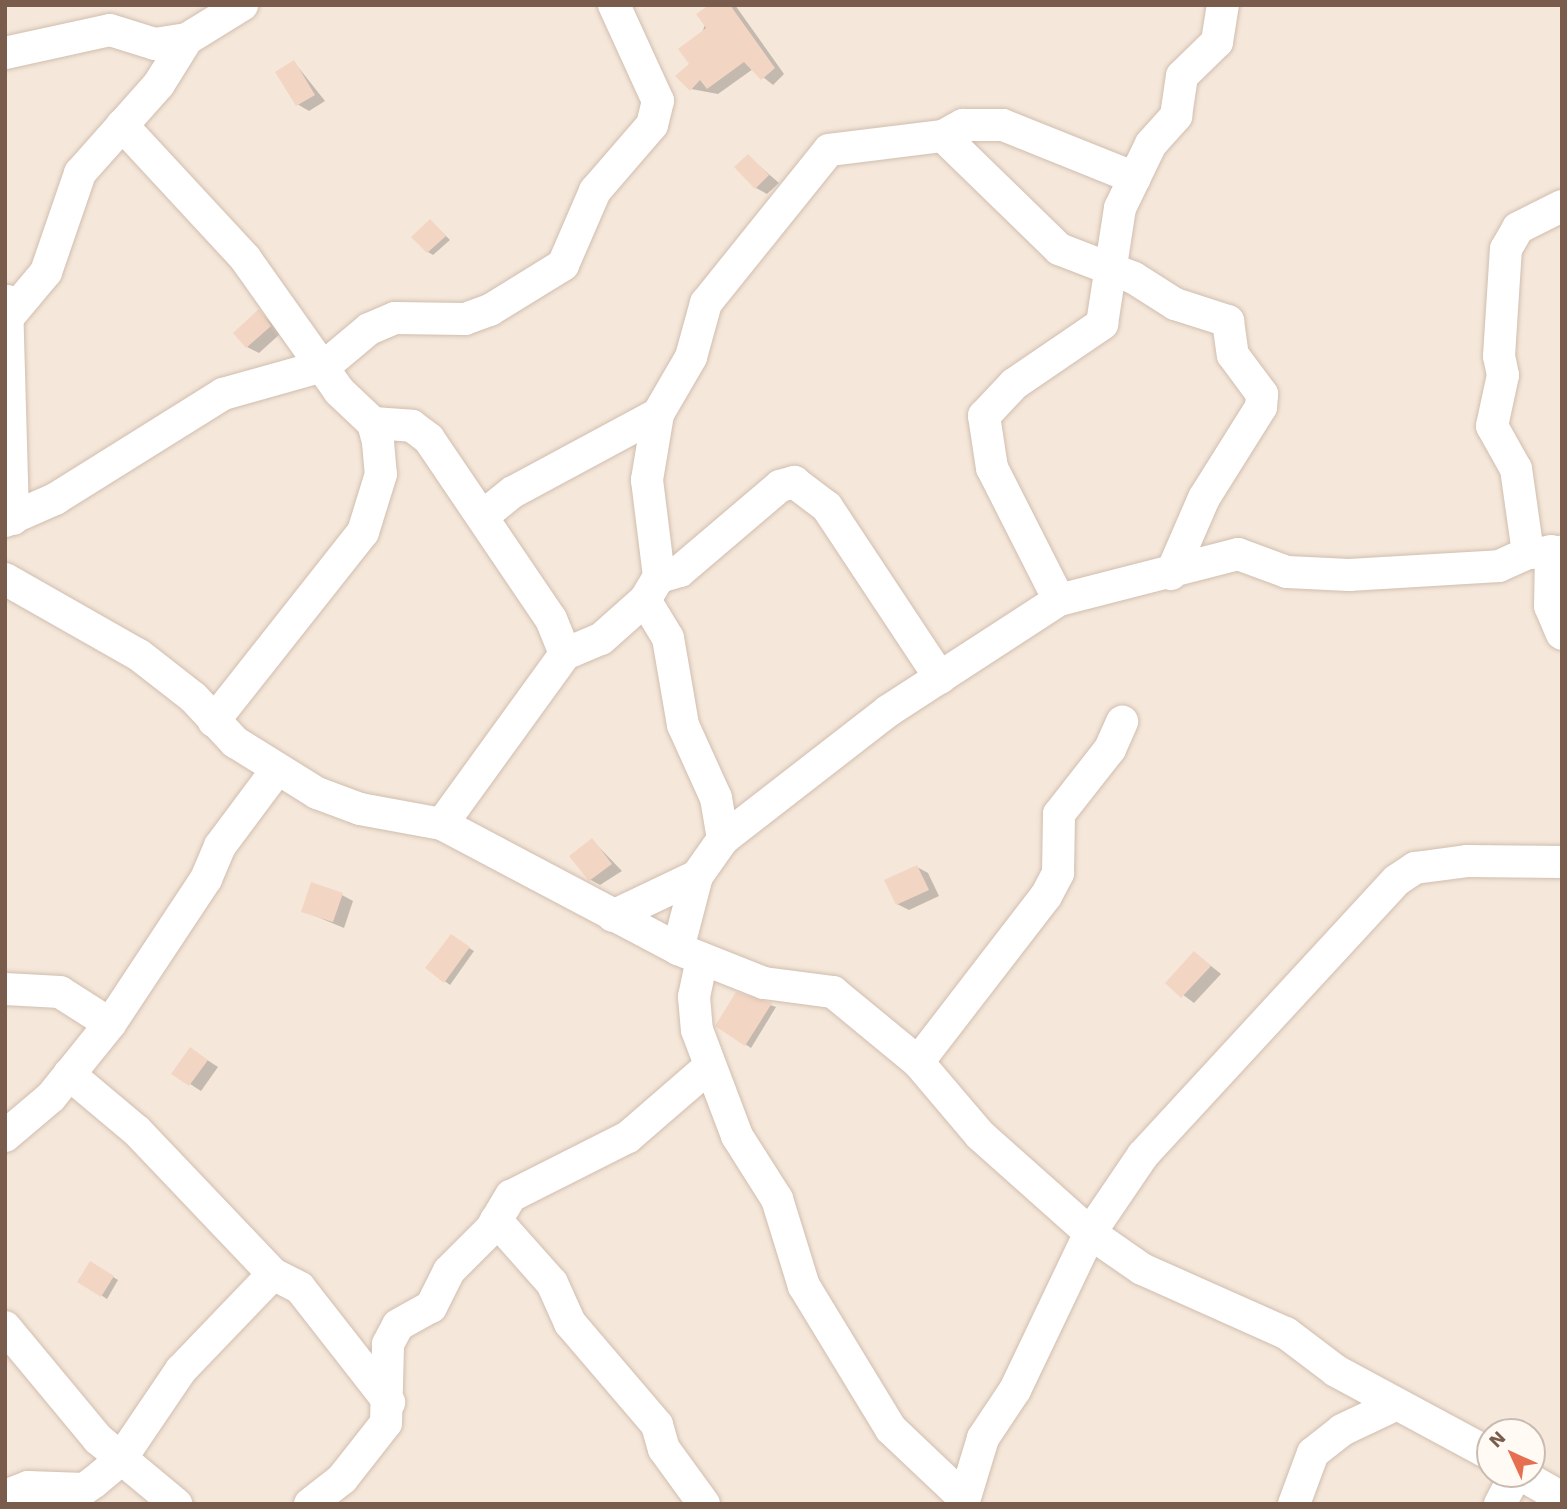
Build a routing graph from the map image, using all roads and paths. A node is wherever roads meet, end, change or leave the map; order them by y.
1 (242, 5) edge
2 (614, 5) edge
3 (1223, 5) edge
4 (187, 39) junction
5 (5, 53) edge
6 (122, 125) junction
7 (943, 136) junction
8 (1135, 178) junction
9 (1562, 205) edge
10 (1114, 270) junction
11 (6, 311) edge
12 (326, 365) junction
13 (658, 414) junction
14 (373, 423) junction
15 (482, 516) junction
16 (9, 520) edge
17 (1547, 552) edge
18 (1171, 574) junction
19 (5, 579) edge
20 (652, 588) junction
21 (1059, 600) junction
22 (1562, 634) edge
23 (565, 654) junction
24 (940, 678) junction
25 (214, 721) junction
26 (1122, 722) dead end
27 (276, 771) junction
28 (442, 824) junction
29 (723, 839) junction
30 (1562, 862) edge
31 (697, 876) junction
32 (613, 916) junction
33 (690, 954) junction
34 (5, 989) edge
35 (110, 1024) junction
36 (918, 1062) junction
37 (710, 1066) junction
38 (69, 1074) junction
39 (5, 1136) edge
40 (496, 1220) junction
41 (1090, 1233) junction
42 (273, 1274) junction
43 (5, 1326) edge
44 (390, 1404) junction
45 (1395, 1405) junction
46 (1476, 1447) edge
47 (120, 1460) junction
48 (1510, 1488) edge
49 (5, 1496) edge
50 (963, 1501) edge
51 (176, 1504) edge
52 (310, 1504) edge
53 (704, 1504) edge
54 (1294, 1504) edge
55 (1500, 1504) edge

1 - 4 street
2 - 12 street
3 - 8 street
4 - 5 street
4 - 6 street
6 - 11 street
6 - 12 street
7 - 8 street
7 - 10 street
7 - 13 street
8 - 10 street
9 - 17 street
10 - 18 street
10 - 21 street
11 - 16 street
12 - 14 street
12 - 16 street
13 - 15 street
13 - 20 street
14 - 15 street
14 - 25 street
15 - 23 street
17 - 18 street
17 - 22 street
18 - 21 street
19 - 25 street
20 - 23 street
20 - 24 street
20 - 29 street
21 - 24 street
23 - 28 street
24 - 29 street
25 - 27 street
26 - 36 street
27 - 28 street
27 - 35 street
28 - 32 street
29 - 31 street
30 - 41 street
31 - 32 street
31 - 33 street
32 - 33 street
33 - 36 street
33 - 37 street
34 - 35 street
35 - 38 street
36 - 41 street
37 - 40 street
37 - 50 street
38 - 39 street
38 - 42 street
40 - 44 street
40 - 53 street
41 - 45 street
41 - 50 street
42 - 44 street
42 - 47 street
43 - 47 street
44 - 52 street
45 - 46 street
45 - 54 street
47 - 49 street
47 - 51 street
48 - 55 street

